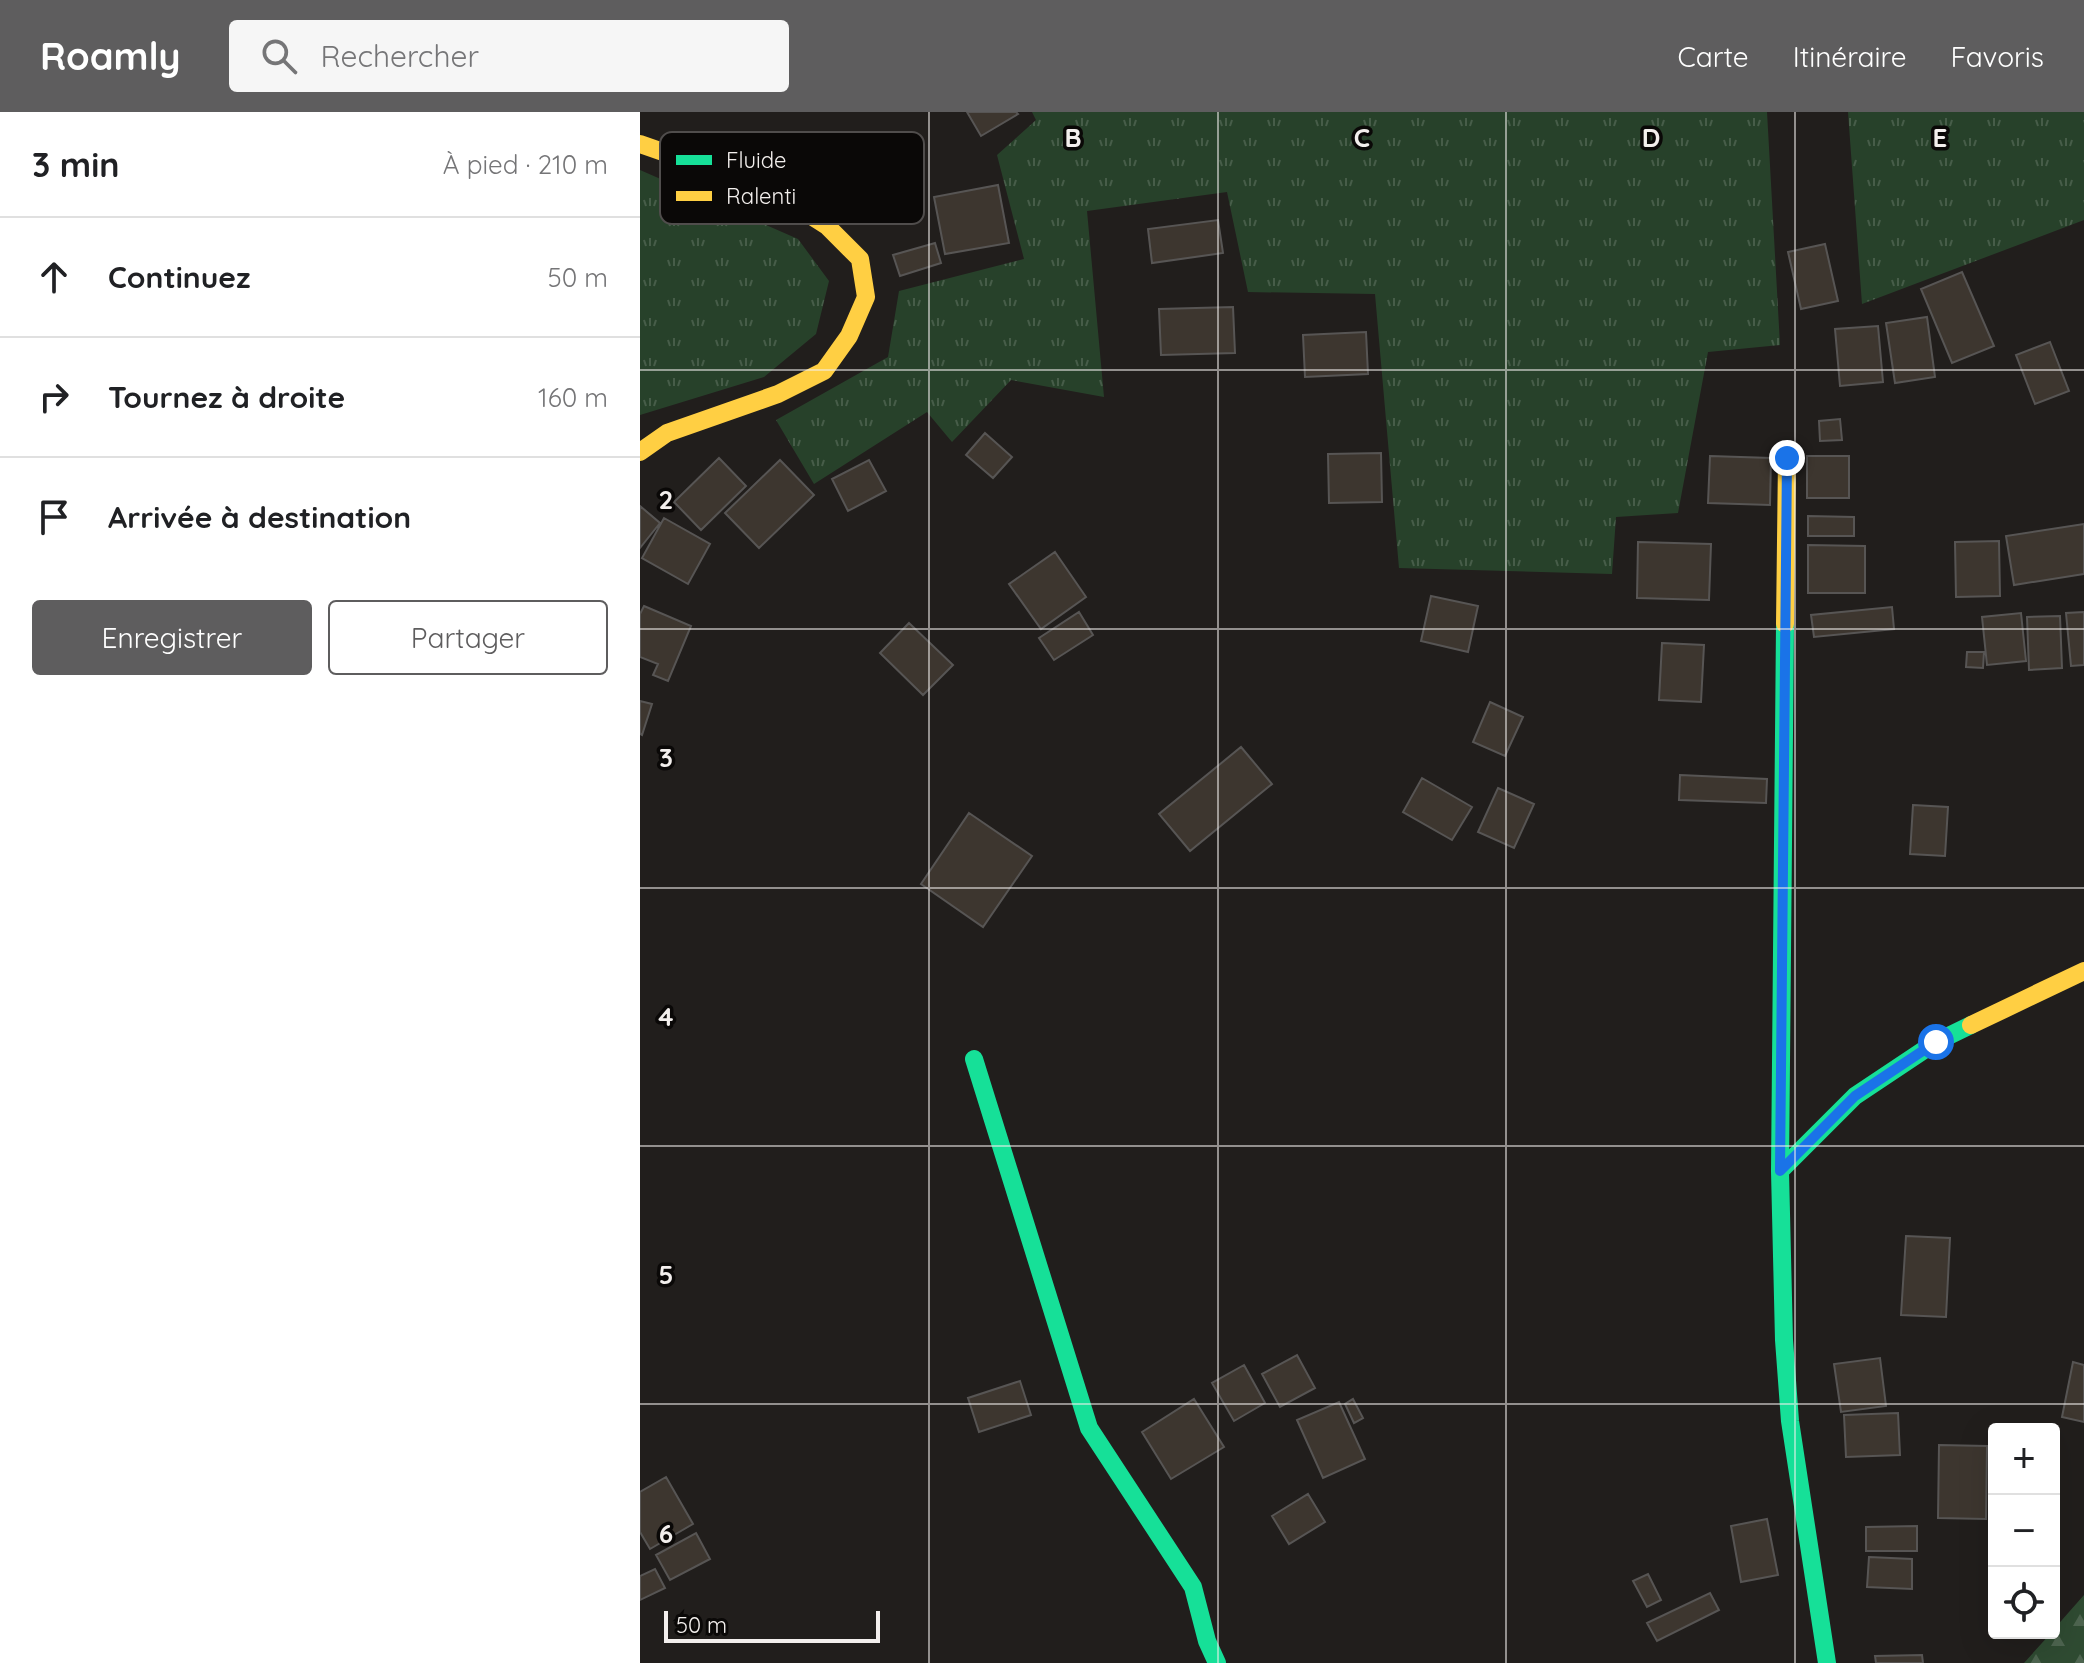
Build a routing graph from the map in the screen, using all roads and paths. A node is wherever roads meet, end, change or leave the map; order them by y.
1 (640, 144) edge
2 (660, 151) edge
3 (824, 224) edge
4 (640, 452) edge
5 (1787, 458) dead end
6 (2084, 971) edge
7 (974, 1059) dead end
8 (1780, 1171) junction
9 (1217, 1663) edge
10 (1827, 1663) edge

1 - 2 street
3 - 4 street
5 - 8 street
6 - 8 street
7 - 9 street
8 - 10 street

